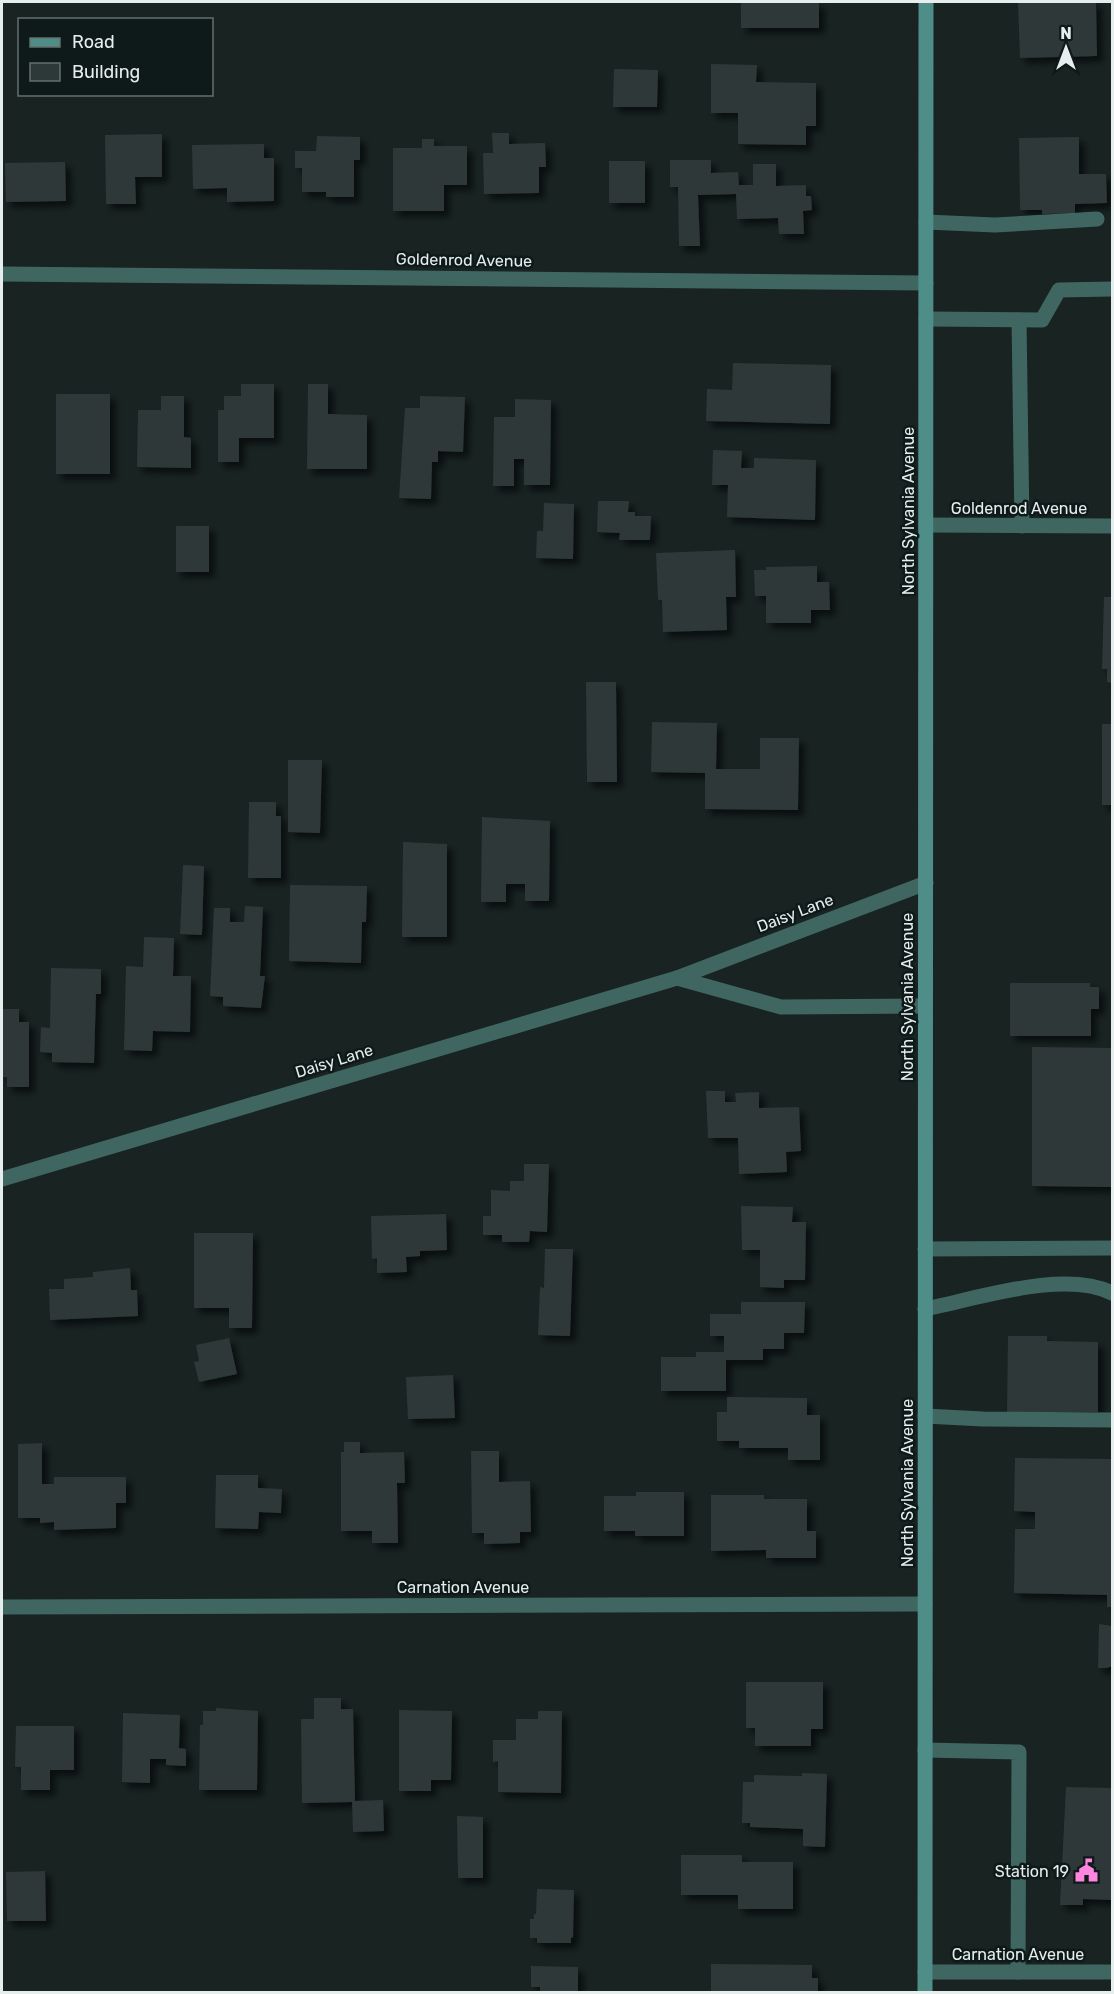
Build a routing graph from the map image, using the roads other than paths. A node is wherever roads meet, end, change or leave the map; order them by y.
1 (926, 2) edge
2 (1097, 219) dead end
3 (926, 222) junction
4 (2, 274) edge
5 (926, 283) junction
6 (1113, 289) edge
7 (926, 319) junction
8 (1019, 320) junction
9 (926, 525) junction
10 (1022, 526) junction
11 (1113, 526) edge
12 (926, 883) junction
13 (677, 978) junction
14 (925, 1006) junction
15 (2, 1179) edge
16 (1113, 1248) edge
17 (925, 1249) junction
18 (1113, 1293) edge
19 (925, 1308) junction
20 (925, 1416) junction
21 (1113, 1420) edge
22 (925, 1604) junction
23 (2, 1607) edge
24 (925, 1750) junction
25 (925, 1972) junction
26 (1018, 1972) junction
27 (1113, 1972) edge
28 (925, 1992) edge

1 - 3 main road, North Sylvania Avenue
2 - 3 street
3 - 5 main road, North Sylvania Avenue
4 - 5 street, Goldenrod Avenue
5 - 7 main road, North Sylvania Avenue
6 - 8 street
7 - 8 street
7 - 9 main road, North Sylvania Avenue
8 - 10 street
9 - 10 street, Goldenrod Avenue
9 - 12 main road, North Sylvania Avenue
10 - 11 street, Goldenrod Avenue
12 - 13 street, Daisy Lane
12 - 14 main road, North Sylvania Avenue
13 - 14 street
13 - 15 street, Daisy Lane
14 - 17 main road, North Sylvania Avenue
16 - 17 street
17 - 19 main road, North Sylvania Avenue
18 - 19 street
19 - 20 main road, North Sylvania Avenue
20 - 21 street
20 - 22 main road, North Sylvania Avenue
22 - 23 street, Carnation Avenue
22 - 24 main road, North Sylvania Avenue
24 - 25 main road, North Sylvania Avenue
24 - 26 street
25 - 26 street, Carnation Avenue
25 - 28 main road, North Sylvania Avenue
26 - 27 street, Carnation Avenue

